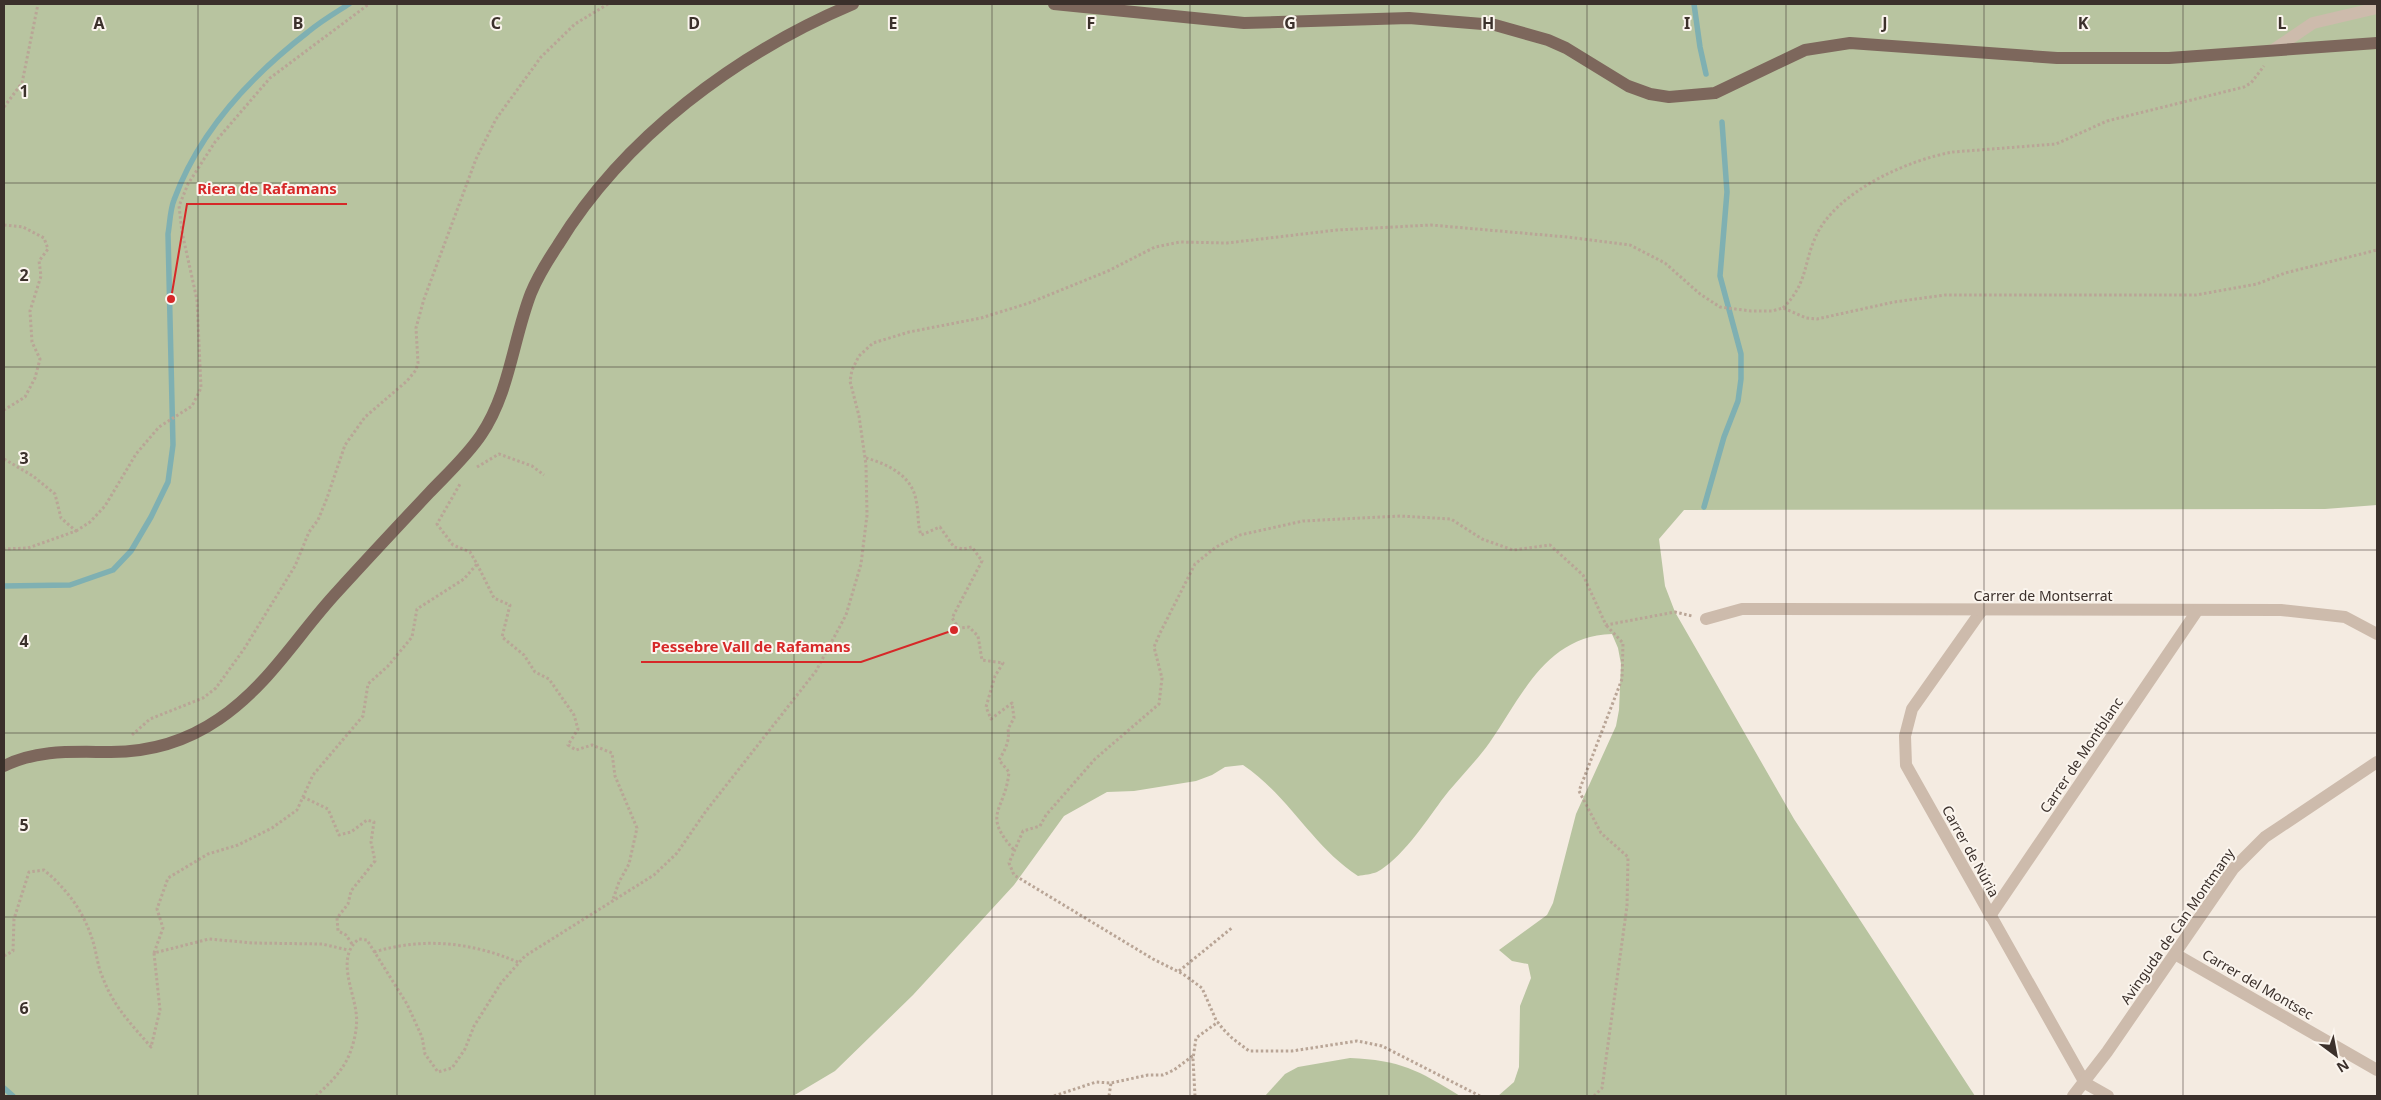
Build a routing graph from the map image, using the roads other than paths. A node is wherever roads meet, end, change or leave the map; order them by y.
1 (853, 4) edge
2 (1054, 4) edge
3 (2377, 8) edge
4 (2377, 43) edge
5 (2273, 50) junction
6 (1982, 610) junction
7 (2197, 610) junction
8 (1706, 619) road end
9 (2377, 634) edge
10 (2377, 762) edge
11 (4, 766) edge
12 (1990, 916) junction
13 (2175, 954) junction
14 (2377, 1070) edge
15 (2085, 1083) junction
16 (2074, 1096) edge
17 (2108, 1096) edge

1 - 11 main road
2 - 5 main road
3 - 5 street
4 - 5 main road
6 - 7 street, Carrer de Montserrat
6 - 8 street, Carrer de Montserrat
6 - 12 street, Carrer de Núria
7 - 9 street, Carrer de Montserrat
7 - 12 street, Carrer de Montblanc
10 - 13 street, Avinguda de Can Montmany
12 - 15 street, Carrer de Núria
13 - 14 street, Carrer del Montsec
13 - 15 street, Avinguda de Can Montmany
15 - 16 street, Avinguda de Can Montmany
15 - 17 street

